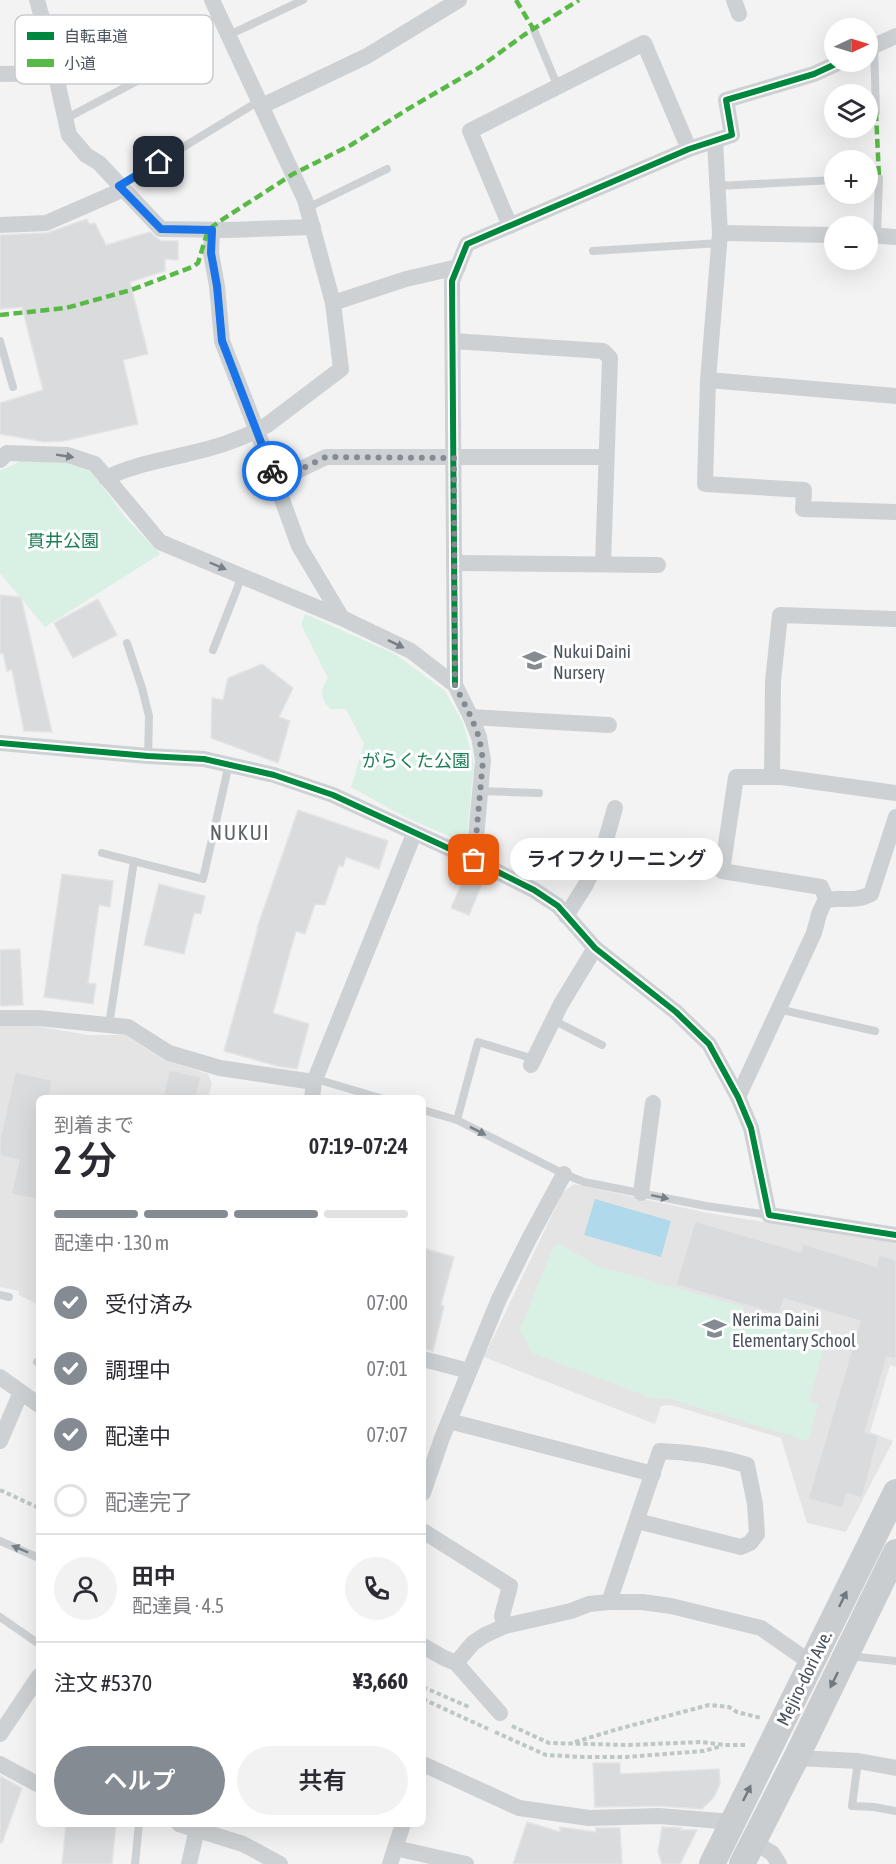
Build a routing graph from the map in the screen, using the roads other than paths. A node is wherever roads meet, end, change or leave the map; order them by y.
1 (37, 0) edge
2 (212, 0) edge
3 (303, 0) edge
4 (459, 0) edge
5 (41, 15) edge
6 (534, 30) dead end
7 (229, 35) junction
8 (896, 36) edge
9 (878, 44) edge
10 (824, 69) edge
11 (0, 74) edge
12 (15, 74) edge
13 (58, 84) edge
14 (132, 84) edge
15 (558, 87) junction
16 (260, 103) junction
17 (65, 119) junction
18 (715, 141) junction
19 (689, 149) junction
20 (387, 169) dead end
21 (824, 181) edge
22 (718, 186) junction
23 (121, 188) junction
24 (307, 208) junction
25 (0, 225) edge
26 (510, 226) junction
27 (313, 227) junction
28 (212, 230) junction
29 (824, 235) edge
30 (878, 236) edge
31 (896, 237) edge
32 (720, 238) junction
33 (593, 251) dead end
34 (458, 267) junction
35 (333, 303) junction
36 (0, 341) edge
37 (453, 341) junction
38 (708, 380) junction
39 (13, 387) dead end
40 (896, 396) edge
41 (257, 431) junction
42 (2, 453) edge
43 (606, 457) junction
44 (454, 458) junction
45 (106, 478) junction
46 (276, 481) junction
47 (896, 512) edge
48 (454, 563) junction
49 (603, 564) junction
50 (658, 565) dead end
51 (242, 576) junction
52 (342, 618) junction
53 (896, 619) edge
54 (127, 643) dead end
55 (213, 650) dead end
56 (455, 685) junction
57 (471, 717) junction
58 (609, 724) dead end
59 (0, 743) edge
60 (148, 756) junction
61 (229, 764) junction
62 (772, 777) junction
63 (480, 791) junction
64 (539, 793) dead end
65 (896, 793) edge
66 (615, 808) dead end
67 (896, 817) edge
68 (414, 834) junction
69 (892, 844) edge
70 (102, 854) dead end
71 (474, 860) junction
72 (134, 861) junction
73 (827, 900) junction
74 (566, 916) junction
75 (595, 948) junction
76 (778, 1009) junction
77 (0, 1018) edge
78 (553, 1020) junction
79 (109, 1025) junction
80 (875, 1031) dead end
81 (602, 1045) dead end
82 (532, 1062) joint
83 (314, 1086) edge
84 (364, 1095) edge
85 (738, 1096) junction
86 (653, 1103) dead end
87 (426, 1111) edge
88 (457, 1120) junction
89 (564, 1174) junction
90 (641, 1193) junction
91 (769, 1215) junction
92 (896, 1234) edge
93 (426, 1360) edge
94 (469, 1371) junction
95 (0, 1377) edge
96 (21, 1392) junction
97 (36, 1403) edge
98 (449, 1421) junction
99 (0, 1441) edge
100 (653, 1474) junction
101 (426, 1485) edge
102 (896, 1492) edge
103 (637, 1521) junction
104 (426, 1533) edge
105 (0, 1541) edge
106 (896, 1552) edge
107 (36, 1557) edge
108 (609, 1602) junction
109 (0, 1617) edge
110 (505, 1626) junction
111 (36, 1642) edge
112 (426, 1648) edge
113 (846, 1655) junction
114 (896, 1661) edge
115 (456, 1663) junction
116 (812, 1663) junction
117 (36, 1680) edge
118 (505, 1719) road end
119 (0, 1734) edge
120 (796, 1758) junction
121 (858, 1761) junction
122 (0, 1764) edge
123 (426, 1765) edge
124 (896, 1768) edge
125 (36, 1783) edge
126 (896, 1810) edge
127 (733, 1822) junction
128 (139, 1827) edge
129 (190, 1827) edge
130 (402, 1827) edge
131 (197, 1829) junction
132 (748, 1853) edge
133 (393, 1856) edge
134 (135, 1864) edge
135 (189, 1864) edge
136 (280, 1864) edge
137 (466, 1864) edge
138 (712, 1864) edge
139 (779, 1864) edge

1 - 5 street
2 - 7 street
3 - 7 lane
4 - 16 street
6 - 15 lane
7 - 16 street
8 - 9 street
10 - 18 street
11 - 12 street
13 - 17 street
14 - 17 lane
15 - 19 street
15 - 26 street
16 - 23 lane
16 - 24 street
17 - 23 street
18 - 19 street
18 - 22 street
19 - 26 street
20 - 24 lane
21 - 22 lane
22 - 32 street
23 - 25 street
23 - 28 street
24 - 27 street
26 - 34 street
27 - 28 street
27 - 35 street
28 - 41 street
29 - 32 street
30 - 31 street
32 - 33 lane
32 - 38 street
34 - 35 street
34 - 37 street
35 - 41 street
36 - 39 lane
37 - 43 street
37 - 44 street
38 - 40 street
38 - 47 street
41 - 45 street
41 - 46 street
42 -> 45 street
43 - 44 street
43 - 49 street
44 - 46 street
44 - 48 street
45 -> 51 street
46 - 52 street
48 - 49 street
48 - 56 street
49 - 50 street
51 - 52 street
51 - 55 lane
52 -> 56 street
53 - 62 street
54 - 60 lane
56 - 57 street
57 - 58 street
57 - 63 street
59 - 60 street
60 - 61 street
61 - 68 street
61 - 72 lane
62 - 65 street
62 - 73 street
63 - 64 lane
63 - 71 street
66 - 74 street
67 - 69 street
68 - 71 street
68 - 83 street
69 - 73 street
70 - 72 lane
71 - 74 street
72 - 79 lane
73 - 76 street
74 - 75 street
75 - 78 street
75 - 85 street
76 - 80 lane
76 - 85 street
77 - 79 street
78 - 81 lane
78 - 82 street
79 - 83 street
82 - 88 lane
83 - 84 lane
85 - 91 street
86 - 90 street
87 - 88 lane
88 -> 89 lane
89 - 90 lane
89 - 94 street
90 -> 91 lane
91 - 92 street
93 - 94 street
94 - 98 street
95 - 96 street
96 - 97 street
96 - 99 street
98 - 100 street
98 - 101 street
100 - 103 street
100 - 103 street
116 -> 102 main road, Mejiro-dori Ave.
103 - 108 street
104 - 110 street
107 -> 105 lane
106 - 113 main road, Mejiro-dori Ave.
108 - 110 street
108 - 116 street
109 - 111 lane
110 - 115 street
112 - 115 street
113 - 114 lane
113 -> 120 main road, Mejiro-dori Ave.
115 - 118 street
127 -> 116 main road, Mejiro-dori Ave.
117 - 119 street
120 - 121 street
120 - 132 main road, Mejiro-dori Ave.
121 - 124 street
121 - 126 lane
122 - 125 street
123 - 127 street
127 - 138 main road, Mejiro-dori Ave.
128 - 134 lane
129 - 131 street
130 - 133 street
131 - 135 street
131 - 136 street
132 - 139 street
133 - 137 street

